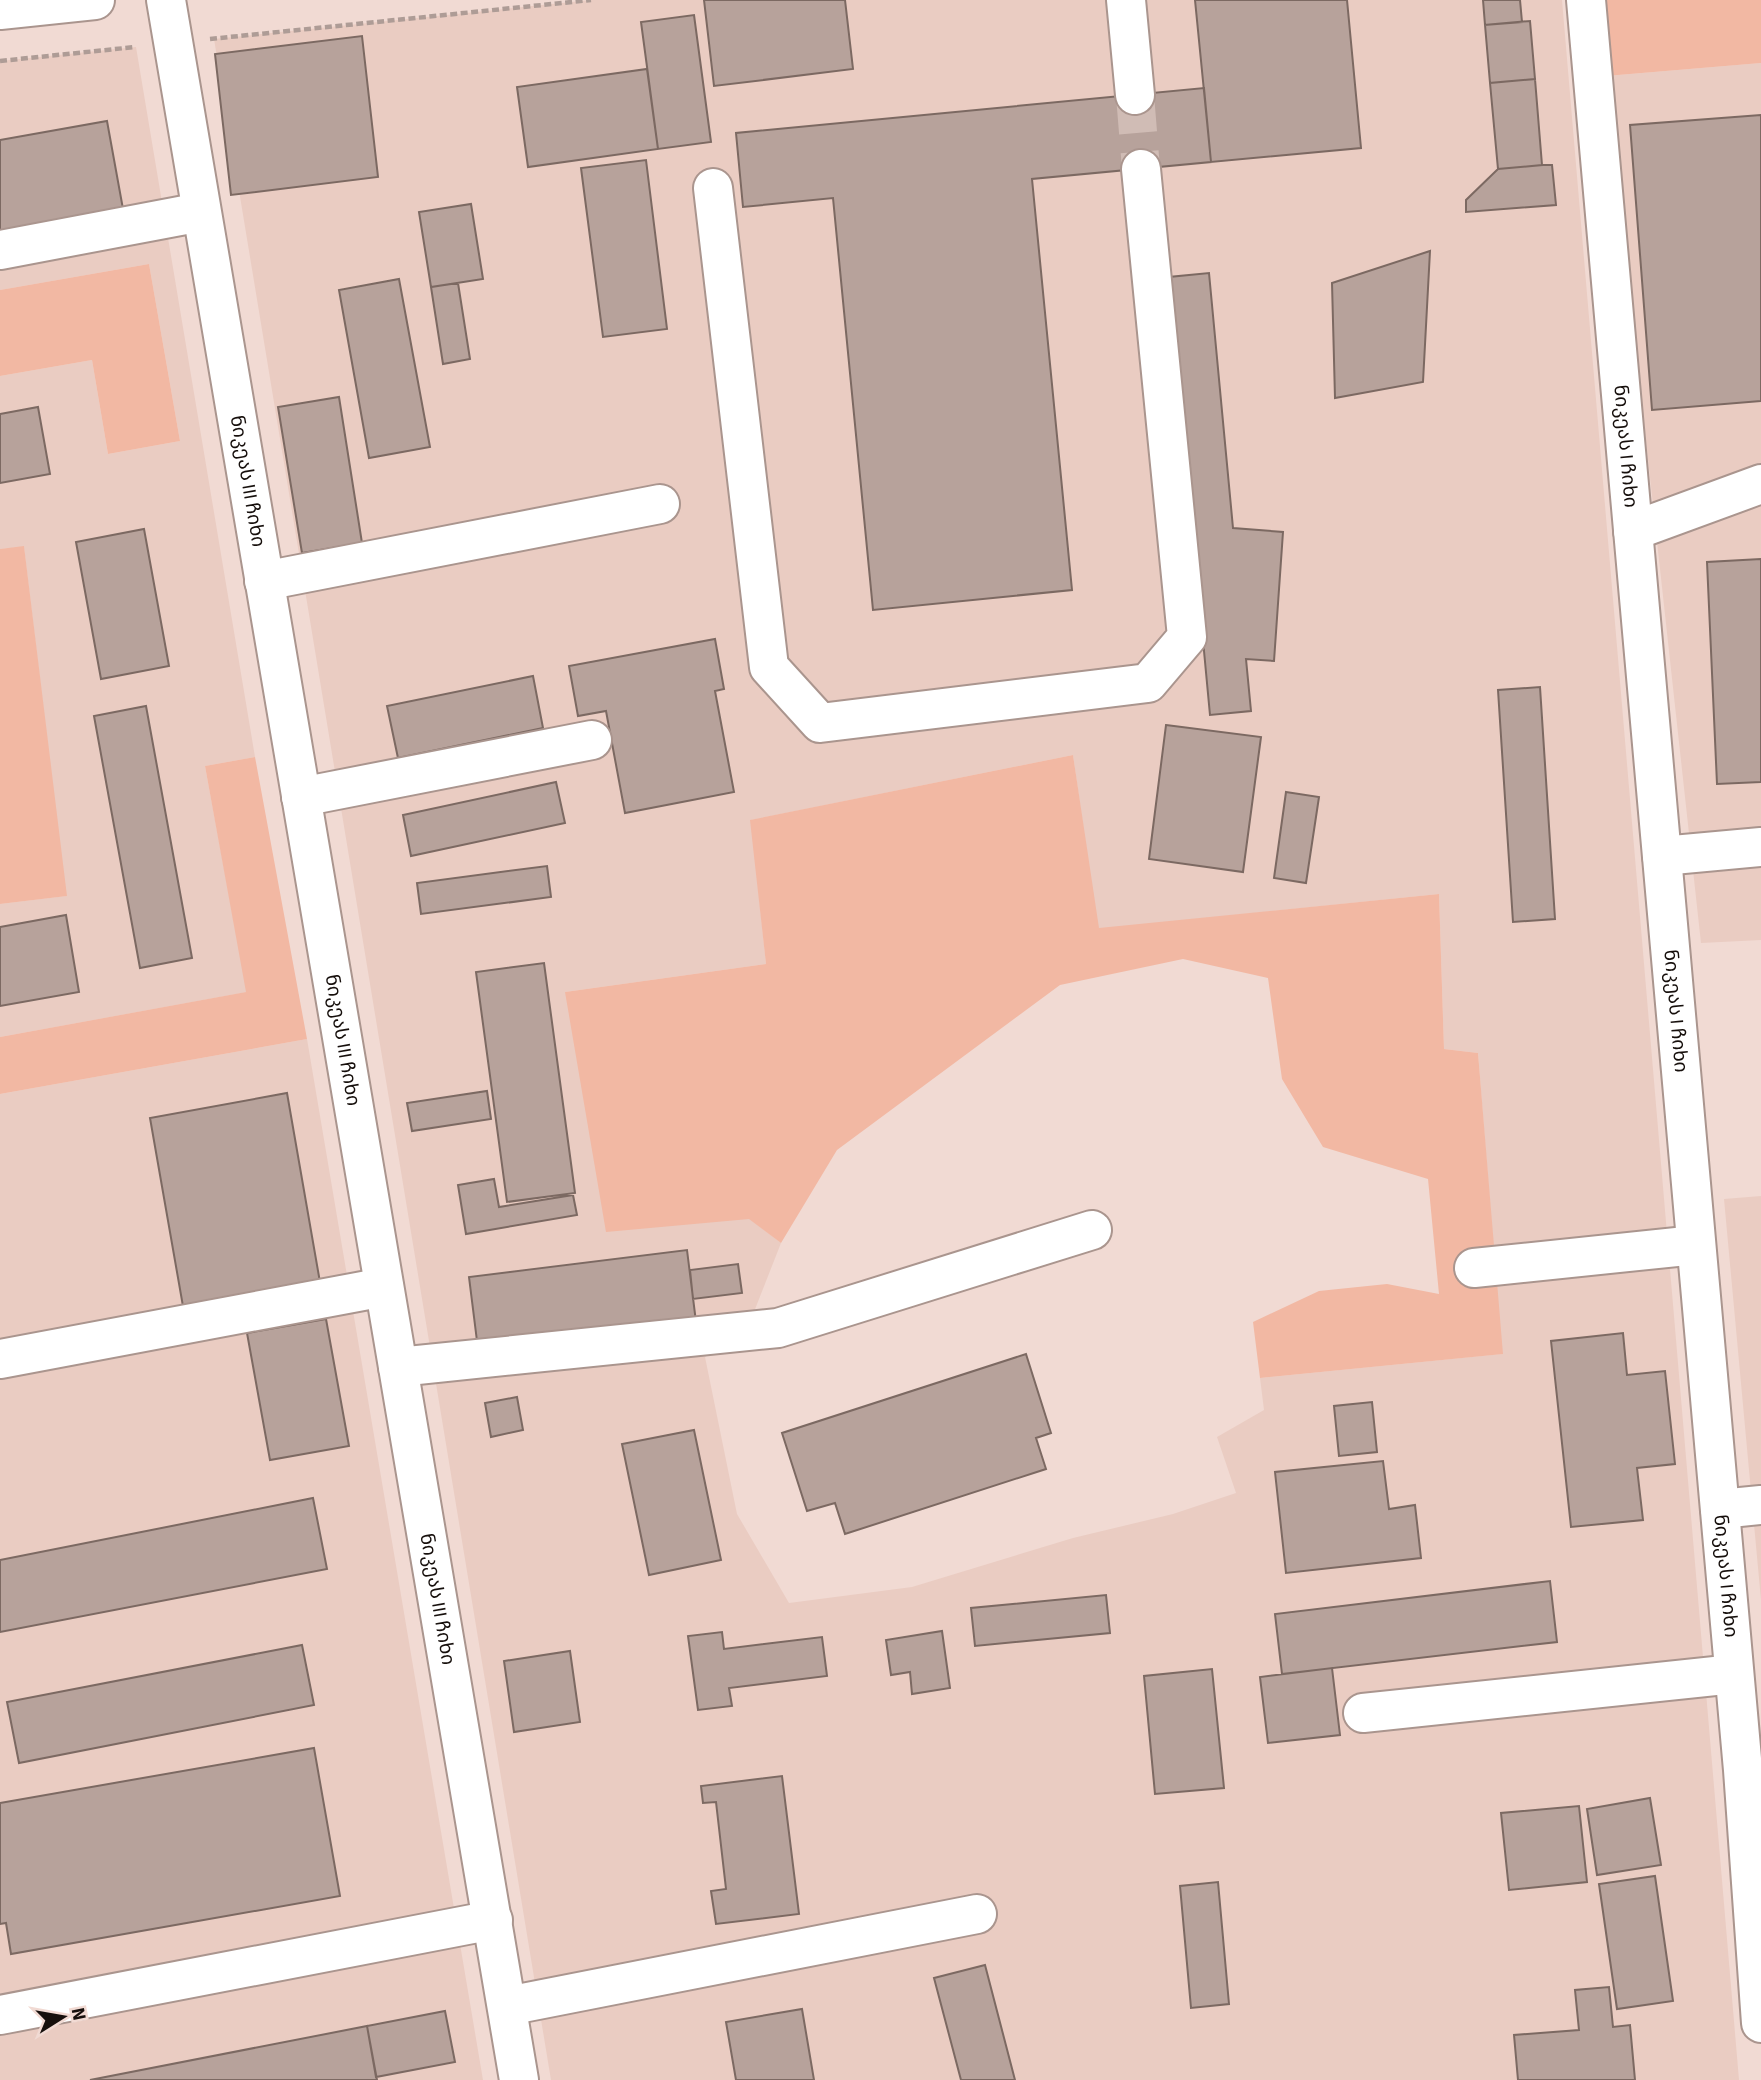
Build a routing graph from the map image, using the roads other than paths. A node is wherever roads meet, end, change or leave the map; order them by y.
1 (94, 0) edge
2 (166, 0) edge
3 (1126, 0) edge
4 (1586, 0) edge
5 (0, 10) edge
6 (1135, 95) tunnel mouth
7 (1142, 169) tunnel mouth
8 (713, 188) dead end
9 (201, 212) junction
10 (0, 250) edge
11 (1761, 484) edge
12 (660, 504) dead end
13 (1633, 531) junction
14 (264, 581) junction
15 (592, 740) dead end
16 (301, 797) junction
17 (1761, 847) edge
18 (1662, 856) junction
19 (1092, 1230) dead end
20 (1696, 1245) junction
21 (1474, 1268) dead end
22 (384, 1287) junction
23 (0, 1359) edge
24 (398, 1367) junction
25 (1761, 1504) edge
26 (1720, 1509) junction
27 (1734, 1674) junction
28 (1363, 1713) dead end
29 (1752, 1769) edge
30 (977, 1914) dead end
31 (493, 1920) junction
32 (1759, 1974) edge
33 (507, 2006) junction
34 (0, 2015) edge
35 (1761, 2023) edge
36 (519, 2080) edge

1 - 5 street
2 - 9 street, ნიკეას III ჩიხი
3 - 6 street
4 - 13 street, ნიკეას I ჩიხი
7 - 8 street
9 - 10 street
9 - 14 street, ნიკეას III ჩიხი
11 - 13 street
12 - 14 street
13 - 18 street, ნიკეას I ჩიხი
14 - 16 street, ნიკეას III ჩიხი
15 - 16 street
16 - 22 street, ნიკეას III ჩიხი
17 - 18 street
18 - 20 street, ნიკეას I ჩიხი
19 - 24 street
20 - 21 street
20 - 26 street, ნიკეას I ჩიხი
22 - 23 street
22 - 24 street, ნიკეას III ჩიხი
24 - 31 street, ნიკეას III ჩიხი
25 - 26 street
26 - 27 street, ნიკეას I ჩიხი
27 - 28 street
27 - 29 street, ნიკეას I ჩიხი
29 - 32 street, ნიკეას I ჩიხი
30 - 33 street
31 - 33 street, ნიკეას III ჩიხი
31 - 34 street
32 - 35 street, ნიკეას I ჩიხი
33 - 36 street, ნიკეას III ჩიხი

